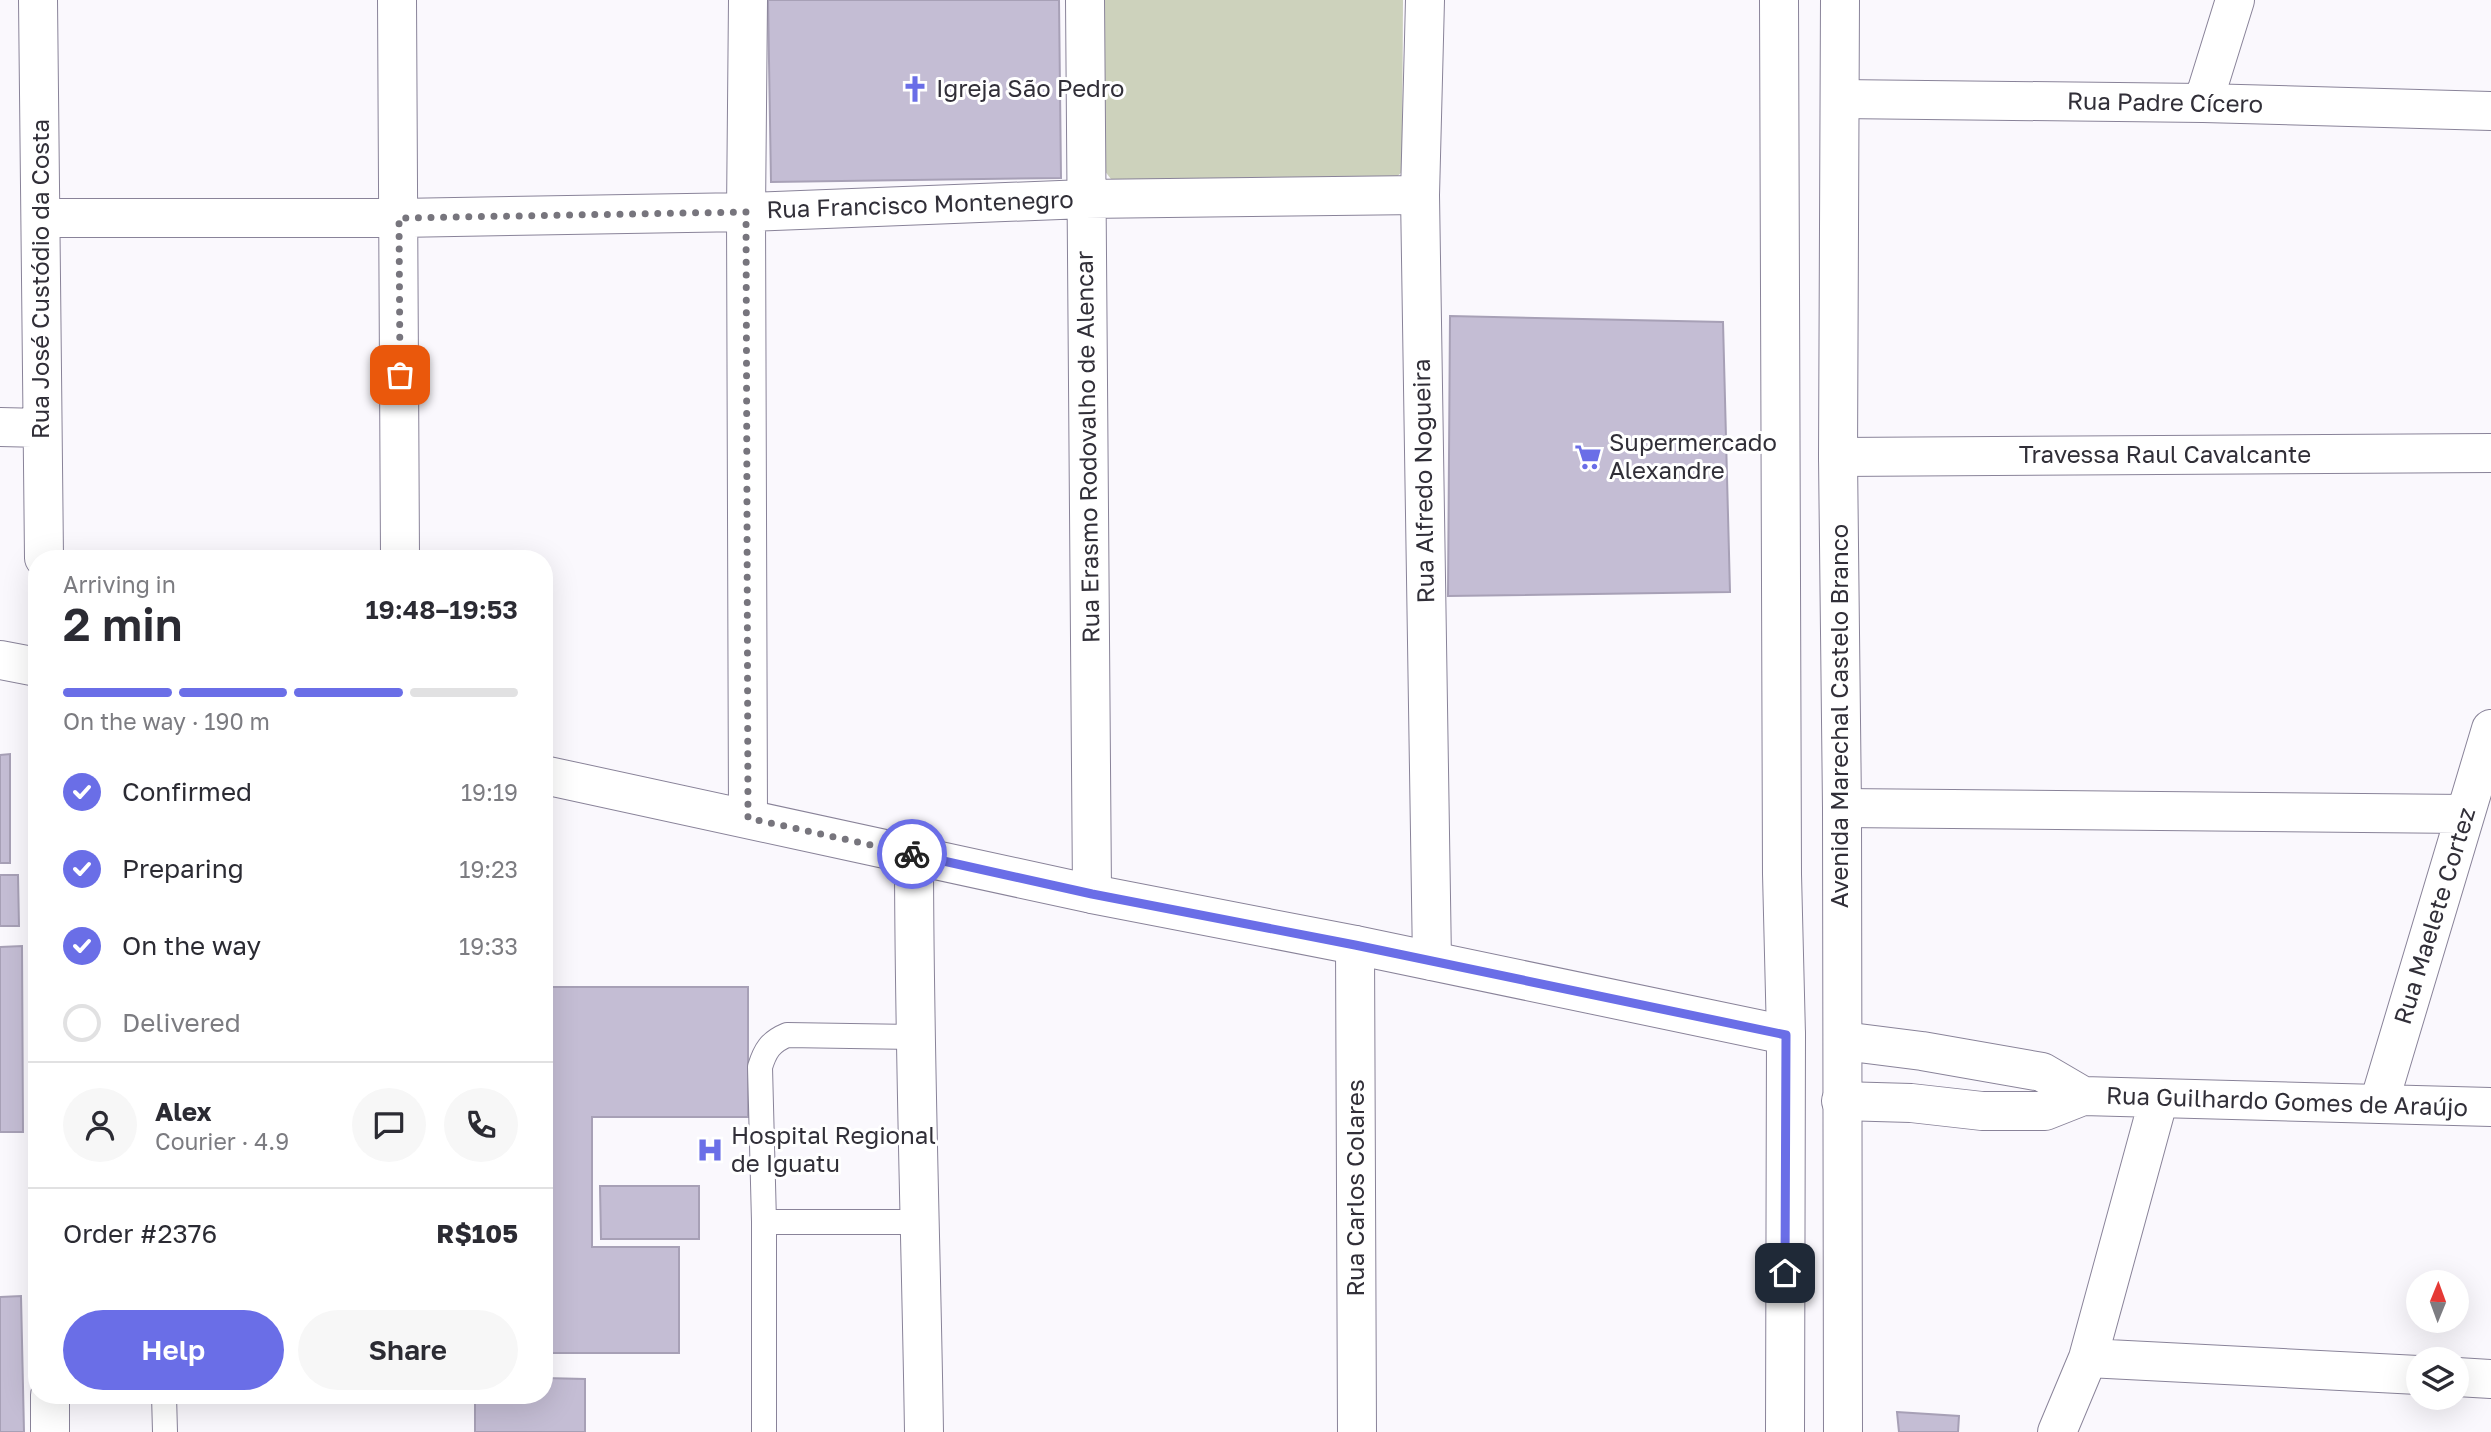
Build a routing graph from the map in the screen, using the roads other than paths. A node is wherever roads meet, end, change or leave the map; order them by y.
1 (38, 0) edge
2 (397, 0) edge
3 (748, 0) edge
4 (1086, 0) edge
5 (1425, 0) edge
6 (1779, 0) edge
7 (1840, 0) edge
8 (2235, 0) edge
9 (1840, 99) junction
10 (2203, 103) junction
11 (2491, 111) edge
12 (1420, 195) junction
13 (1085, 199) junction
14 (746, 212) junction
15 (42, 218) junction
16 (399, 218) junction
17 (0, 427) edge
18 (42, 428) junction
19 (2491, 453) edge
20 (1838, 457) junction
21 (44, 550) edge
22 (400, 550) edge
23 (0, 660) edge
24 (28, 665) edge
25 (2491, 729) edge
26 (553, 777) edge
27 (1842, 808) junction
28 (2465, 814) junction
29 (748, 818) junction
30 (914, 854) junction
31 (1092, 894) junction
32 (1355, 945) junction
33 (1432, 961) junction
34 (1786, 1035) junction
35 (914, 1037) junction
36 (1843, 1041) junction
37 (2084, 1096) junction
38 (2159, 1098) junction
39 (1841, 1101) junction
40 (2379, 1103) junction
41 (2491, 1107) edge
42 (764, 1222) junction
43 (920, 1222) junction
44 (2088, 1358) junction
45 (2406, 1374) edge
46 (2469, 1378) edge
47 (2491, 1379) edge
48 (50, 1404) edge
49 (164, 1404) edge
50 (50, 1432) edge
51 (165, 1432) edge
52 (764, 1432) edge
53 (924, 1432) edge
54 (1357, 1432) edge
55 (1785, 1432) edge
56 (1843, 1432) edge
57 (2057, 1432) edge

1 - 15 street, Rua José Custódio da Costa
2 - 16 street
3 - 14 street
4 - 13 street, Rua Erasmo Rodovalho de Alencar
5 - 12 street, Rua Alfredo Nogueira
6 - 34 street
7 - 9 street, Avenida Marechal Castelo Branco
8 - 10 street
9 - 10 street, Rua Padre Cícero
9 - 20 street, Avenida Marechal Castelo Branco
10 - 11 street, Rua Padre Cícero
12 - 13 street, Rua Francisco Montenegro
12 - 33 street, Rua Alfredo Nogueira
13 - 14 street, Rua Francisco Montenegro
13 - 31 street, Rua Erasmo Rodovalho de Alencar
14 - 16 street, Rua Francisco Montenegro
14 - 29 street
15 - 16 street, Rua Francisco Montenegro
15 - 18 street, Rua José Custódio da Costa
16 - 22 street
17 - 18 street
18 - 21 street, Rua José Custódio da Costa
19 - 20 street, Travessa Raul Cavalcante
20 - 27 street, Avenida Marechal Castelo Branco
23 - 24 street
25 - 28 street, Rua Maelete Cortez
26 - 29 street
27 - 28 street
27 - 36 street, Avenida Marechal Castelo Branco
28 - 40 street, Rua Maelete Cortez
29 - 30 street
30 - 31 street
30 - 35 street
31 - 32 street
32 - 33 street
32 - 54 street, Rua Carlos Colares
33 - 34 street
34 - 55 street
35 - 42 lane
35 - 43 street
36 - 37 street, Rua Guilhardo Gomes de Araújo
36 - 39 street, Avenida Marechal Castelo Branco
37 - 38 street, Rua Guilhardo Gomes de Araújo
37 - 39 street, Rua Guilhardo Gomes de Araújo
38 - 40 street, Rua Guilhardo Gomes de Araújo
38 - 44 street
39 - 56 street, Avenida Marechal Castelo Branco
40 - 41 street, Rua Guilhardo Gomes de Araújo
42 - 43 lane
42 - 52 lane
43 - 53 street
44 - 45 street
44 - 57 street
46 - 47 street
48 - 50 street
49 - 51 lane

